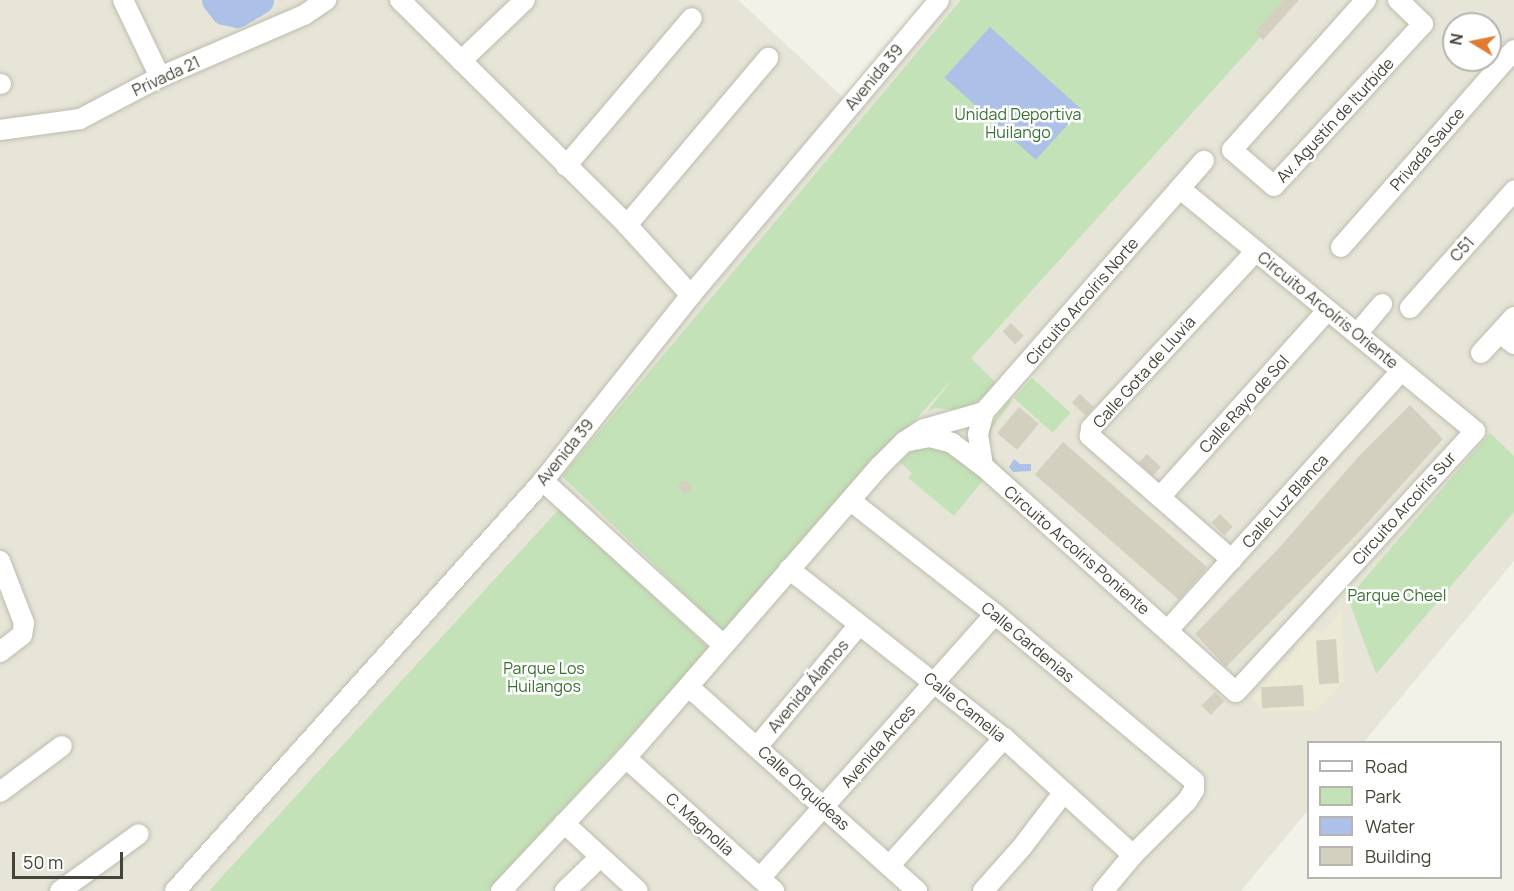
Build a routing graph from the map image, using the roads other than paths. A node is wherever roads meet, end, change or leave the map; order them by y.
1 (123, 0) edge
2 (326, 0) edge
3 (525, 0) edge
4 (939, 0) edge
5 (1366, 0) edge
6 (1398, 0) edge
7 (412, 4) edge
8 (692, 18) dead end
9 (1514, 50) edge
10 (768, 58) dead end
11 (461, 61) junction
12 (160, 77) junction
13 (0, 130) edge
14 (1204, 161) dead end
15 (566, 166) junction
16 (1180, 189) junction
17 (1514, 191) edge
18 (627, 225) junction
19 (1341, 248) dead end
20 (1256, 251) junction
21 (691, 295) junction
22 (1382, 304) dead end
23 (1410, 308) dead end
24 (1328, 310) junction
25 (1514, 317) edge
26 (1357, 334) junction
27 (1507, 338) edge
28 (1481, 353) dead end
29 (1401, 371) junction
30 (984, 412) junction
31 (1475, 431) joint
32 (904, 442) junction
33 (983, 466) junction
34 (543, 481) junction
35 (1160, 497) junction
36 (850, 501) junction
37 (1232, 560) junction
38 (0, 561) edge
39 (789, 570) junction
40 (995, 614) junction
41 (859, 625) junction
42 (1168, 630) junction
43 (723, 645) junction
44 (0, 652) edge
45 (935, 681) junction
46 (689, 687) junction
47 (1236, 692) joint
48 (1004, 738) junction
49 (62, 747) dead end
50 (757, 747) junction
51 (626, 758) junction
52 (0, 792) edge
53 (1064, 792) junction
54 (824, 808) junction
55 (564, 823) junction
56 (139, 834) dead end
57 (1133, 855) junction
58 (600, 857) junction
59 (890, 865) junction
60 (767, 885) edge
61 (60, 891) edge
62 (176, 891) edge
63 (501, 891) edge
64 (565, 891) edge
65 (638, 891) edge
66 (917, 891) edge
67 (983, 891) edge
68 (1103, 891) edge

1 - 12 street
2 - 12 street, Privada 21
3 - 11 street
4 - 21 street, Avenida 39
5 - 6 street, Av. Agustín de Iturbide
7 - 11 street
8 - 15 street
9 - 19 street, Privada Sauce
10 - 18 street
11 - 15 street
12 - 13 street, Privada 21
14 - 16 street, Circuito Arcoíris Norte
15 - 18 street
16 - 20 street, Circuito Arcoíris Oriente
16 - 30 street, Circuito Arcoíris Norte
17 - 23 street, C51
18 - 21 street
20 - 24 street, Circuito Arcoíris Oriente
20 - 35 street, Calle Gota de Lluvia
21 - 34 street, Avenida 39
22 - 26 street
24 - 26 street, Circuito Arcoíris Oriente
24 - 35 street, Calle Rayo de Sol
25 - 27 street
26 - 29 street, Circuito Arcoíris Oriente
27 - 28 street
29 - 31 street, Circuito Arcoíris Oriente
29 - 37 street, Calle Luz Blanca
30 - 32 street
30 - 33 street
31 - 47 street, Circuito Arcoíris Sur
32 - 33 street, Circuito Arcoíris Poniente
32 - 36 street
33 - 42 street, Circuito Arcoíris Poniente
34 - 43 street
34 - 62 street, Avenida 39
35 - 37 street, Calle Gota de Lluvia
36 - 39 street
36 - 40 street, Calle Gardenias
37 - 42 street, Calle Luz Blanca
38 - 44 street
39 - 41 street, Calle Camelia
39 - 43 street
40 - 45 street, Avenida Arces
40 - 57 street, Calle Gardenias
41 - 45 street, Calle Camelia
41 - 50 street, Avenida Álamos
42 - 47 street, Circuito Arcoíris Poniente
43 - 46 street
45 - 48 street, Calle Camelia
45 - 54 street, Avenida Arces
46 - 50 street, Calle Orquídeas
46 - 51 street
48 - 53 street, Calle Camelia
48 - 59 street
49 - 52 street
50 - 54 street, Calle Orquídeas
51 - 55 street
51 - 60 street, C. Magnolia
53 - 57 street, Calle Camelia
53 - 67 street
54 - 59 street, Calle Orquídeas
54 - 60 street, Avenida Arces
55 - 58 street
55 - 63 street
56 - 61 street
57 - 68 street
58 - 64 street
58 - 65 street
59 - 66 street, Calle Orquídeas

